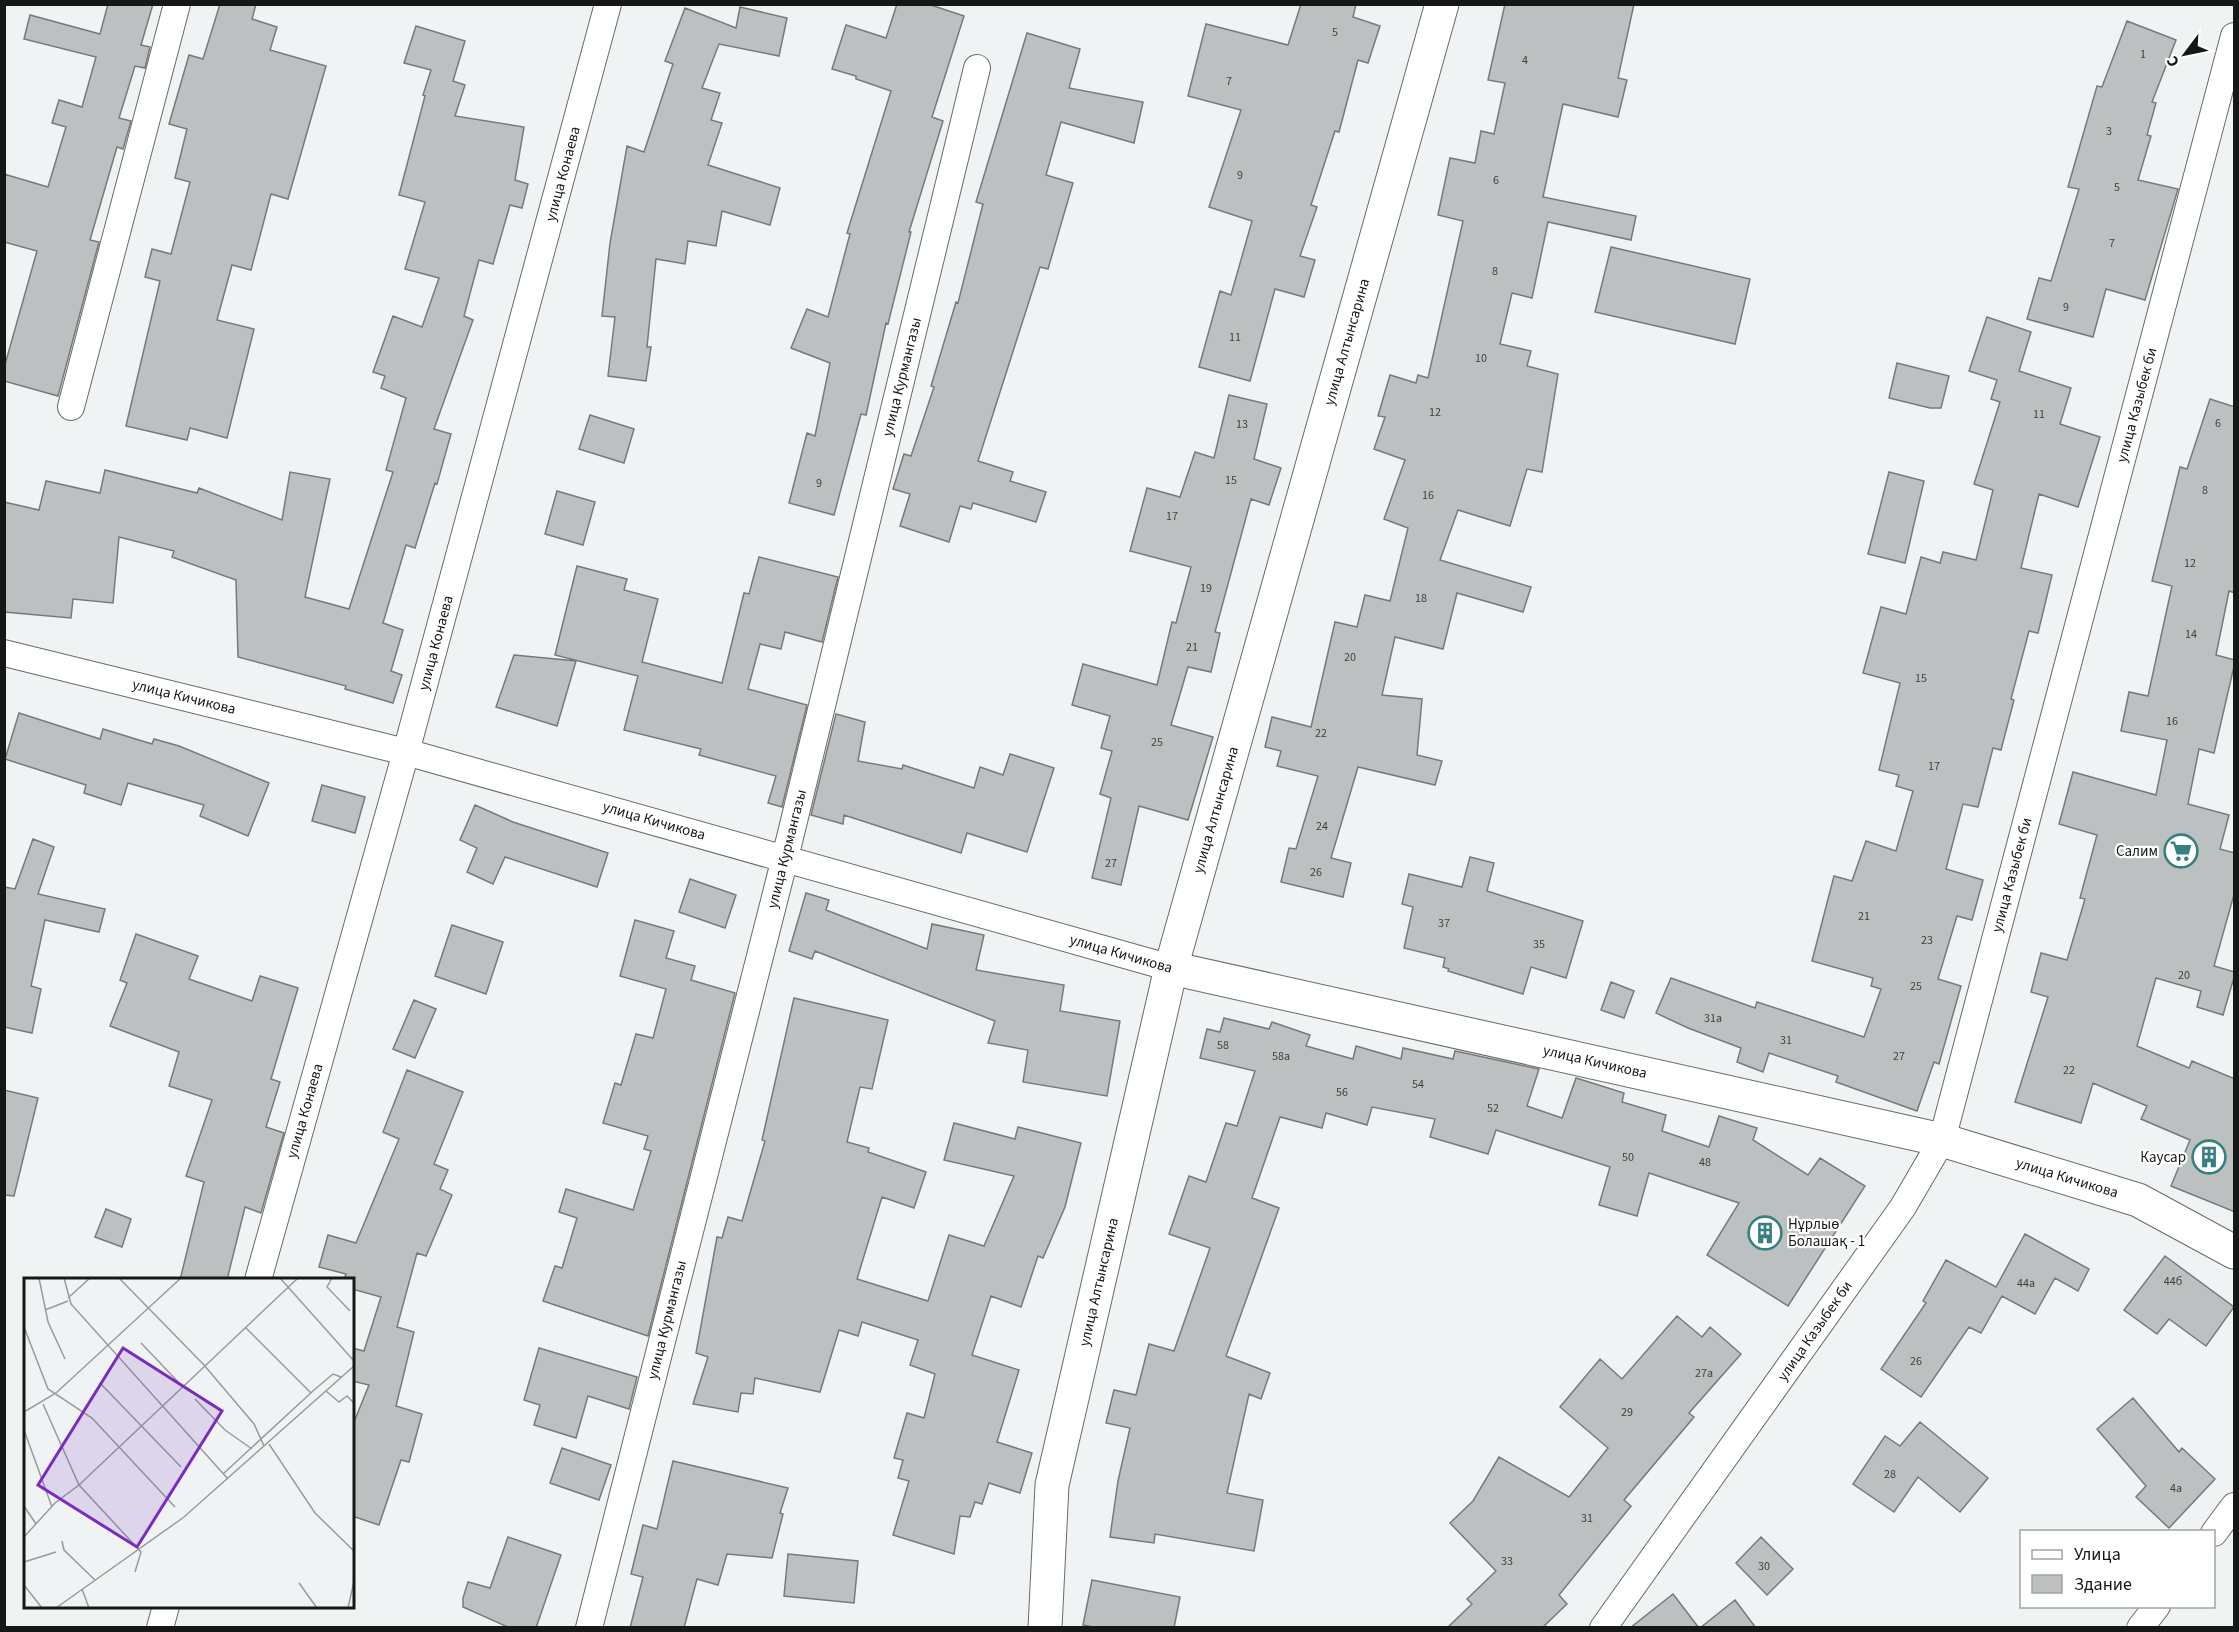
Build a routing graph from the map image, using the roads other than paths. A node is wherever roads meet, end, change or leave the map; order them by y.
1 (177, 4) edge
2 (608, 4) edge
3 (1442, 4) edge
4 (2235, 36) edge
5 (977, 68) dead end
6 (71, 407) dead end
7 (4, 653) edge
8 (406, 752) junction
9 (785, 858) junction
10 (1171, 968) junction
11 (1942, 1140) junction
12 (2235, 1252) edge
13 (259, 1278) edge
14 (2235, 1506) edge
15 (2215, 1532) edge
16 (165, 1608) edge
17 (2155, 1608) edge
18 (160, 1628) edge
19 (589, 1628) edge
20 (1046, 1628) edge
21 (1603, 1628) edge
22 (2140, 1628) edge

1 - 6 street
2 - 8 street, улица Конаева
3 - 10 street, улица Алтынсарина
4 - 11 street, улица Казыбек би
5 - 9 street, улица Курмангазы
7 - 8 street, улица Кичикова
8 - 9 street, улица Кичикова
8 - 13 street, улица Конаева
9 - 10 street, улица Кичикова
9 - 19 street, улица Курмангазы
10 - 11 street, улица Кичикова
10 - 20 street, улица Алтынсарина
11 - 12 street, улица Кичикова
11 - 21 street, улица Казыбек би
14 - 15 street
16 - 18 street
17 - 22 street

